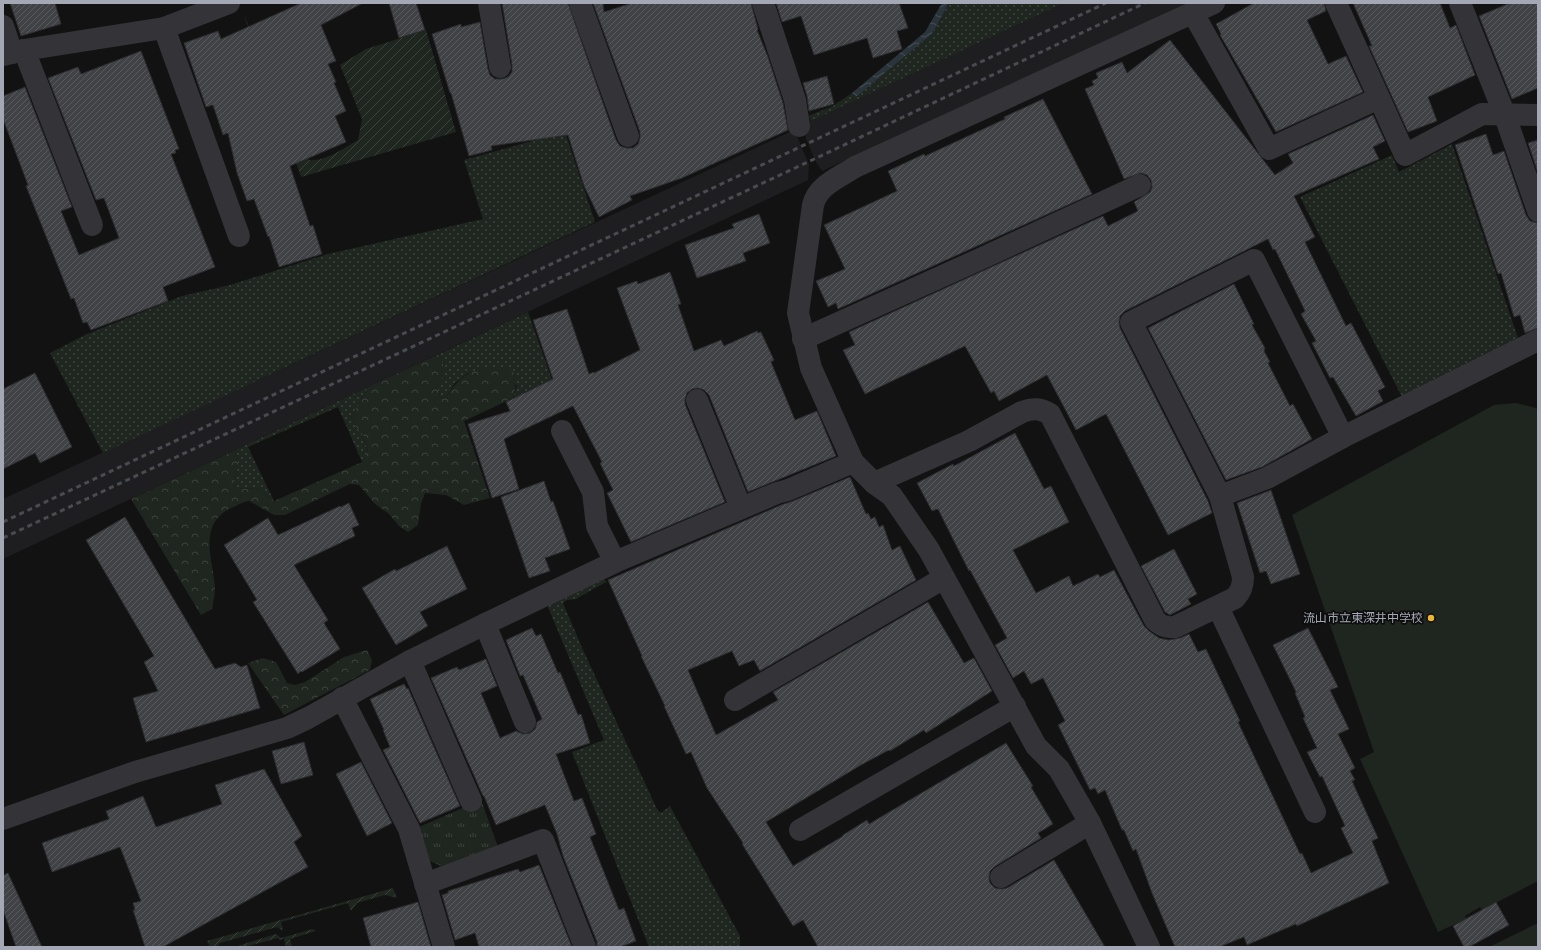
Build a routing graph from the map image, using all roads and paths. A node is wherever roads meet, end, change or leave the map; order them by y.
1 (229, 3) edge
2 (489, 3) edge
3 (580, 3) edge
4 (764, 3) edge
5 (1214, 3) edge
6 (1336, 3) edge
7 (1460, 3) edge
8 (1193, 13) junction
9 (3, 26) edge
10 (164, 28) junction
11 (13, 53) edge
12 (500, 67) dead end
13 (1379, 98) junction
14 (1504, 113) junction
15 (1538, 115) edge
16 (799, 126) dead end
17 (628, 136) dead end
18 (1140, 185) dead end
19 (1538, 212) edge
20 (92, 225) dead end
21 (239, 236) dead end
22 (804, 339) junction
23 (1538, 340) edge
24 (697, 400) dead end
25 (562, 431) dead end
26 (1343, 437) junction
27 (853, 462) junction
28 (874, 483) junction
29 (1220, 496) junction
30 (741, 508) junction
31 (616, 562) junction
32 (944, 578) junction
33 (1218, 607) junction
34 (485, 624) junction
35 (410, 661) junction
36 (342, 698) junction
37 (735, 700) dead end
38 (1014, 706) junction
39 (525, 722) dead end
40 (471, 801) dead end
41 (1315, 812) dead end
42 (3, 819) edge
43 (1090, 823) junction
44 (800, 830) dead end
45 (1001, 877) dead end
46 (425, 884) junction
47 (444, 947) edge
48 (585, 947) edge
49 (1149, 947) edge

1 - 10 street
2 - 12 street
3 - 17 street
4 - 16 street
5 - 8 street
6 - 13 street
7 - 14 street
8 - 13 street
8 - 22 street
9 - 11 street
10 - 11 street
10 - 21 street
11 - 20 street
13 - 14 street
14 - 15 street
14 - 19 street
18 - 22 street
22 - 27 street
23 - 26 street
24 - 30 street
25 - 31 street
26 - 29 street
26 - 29 street
27 - 28 street
27 - 30 street
28 - 32 street
28 - 33 street
29 - 33 street
30 - 31 street
31 - 34 street
32 - 37 street
32 - 38 street
33 - 41 street
34 - 35 street
34 - 39 street
35 - 36 street
35 - 40 street
36 - 42 street
36 - 46 street
38 - 43 street
38 - 44 street
43 - 45 street
43 - 49 street
46 - 47 street
46 - 48 street

